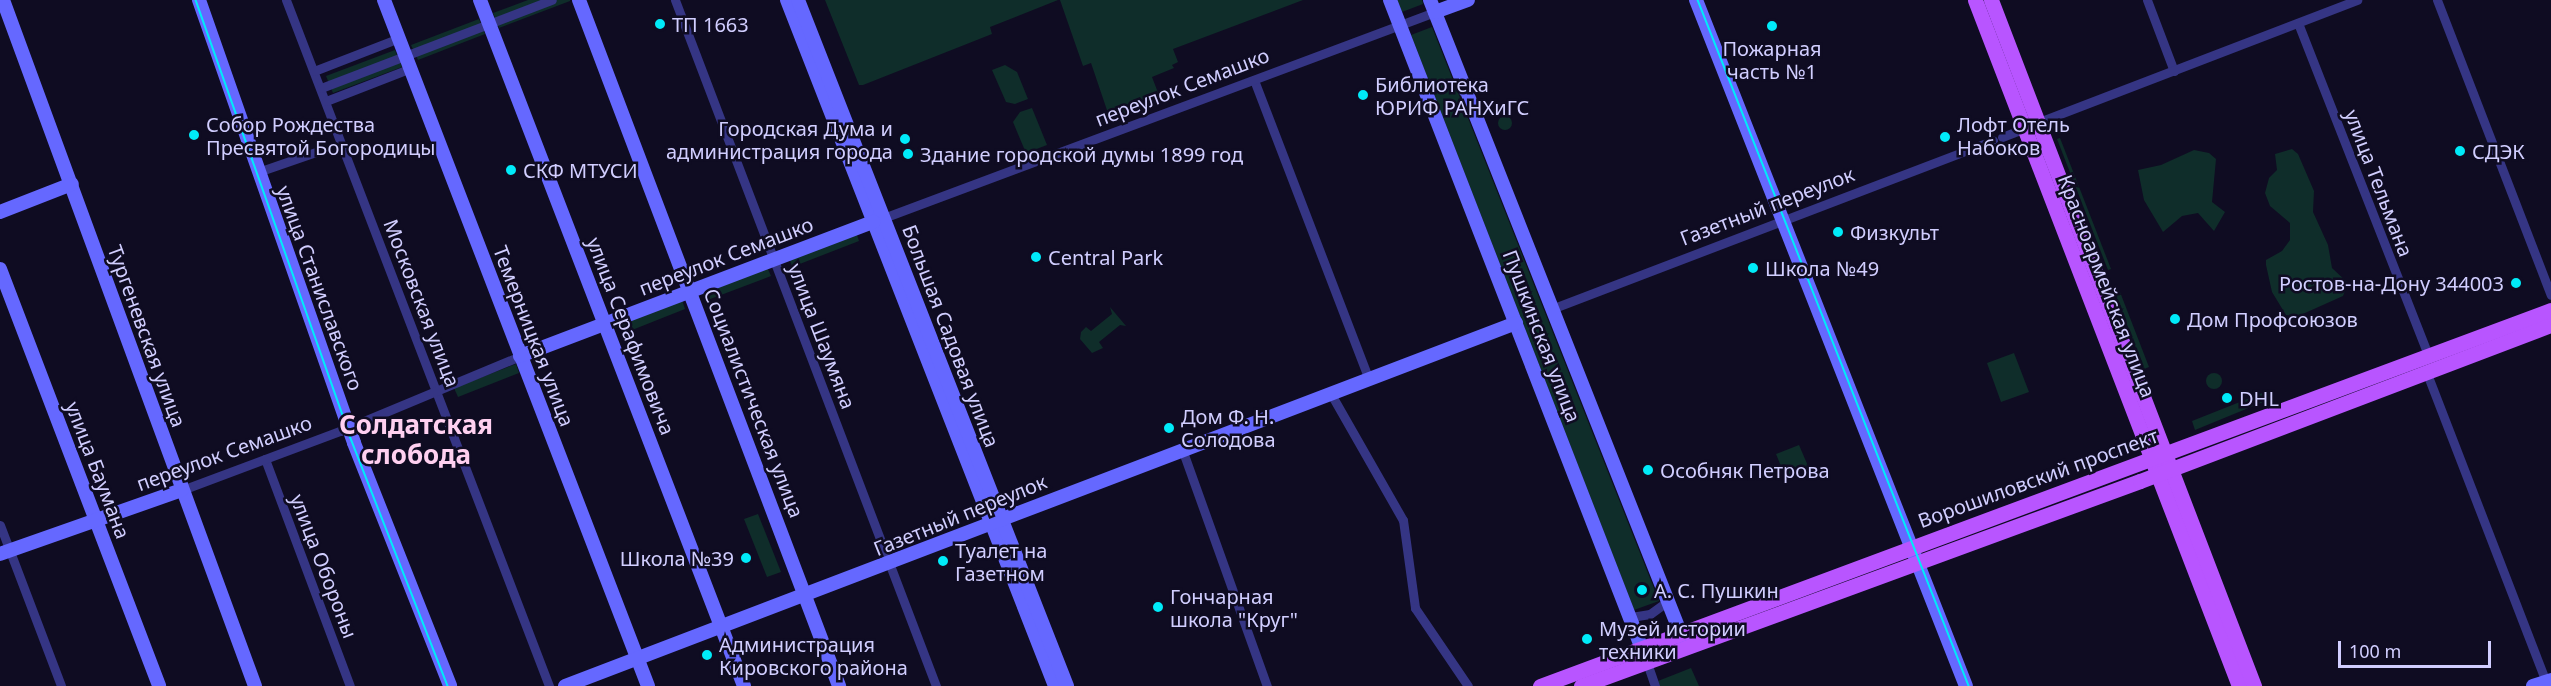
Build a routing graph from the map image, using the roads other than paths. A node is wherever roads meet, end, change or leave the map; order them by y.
1 (3, 0) edge
2 (199, 0) edge
3 (286, 0) edge
4 (384, 0) edge
5 (480, 0) edge
6 (552, 0) edge
7 (579, 0) edge
8 (675, 0) edge
9 (787, 0) edge
10 (798, 0) edge
11 (1390, 0) edge
12 (1468, 0) edge
13 (1696, 0) edge
14 (1975, 0) edge
15 (1991, 0) edge
16 (2147, 0) edge
17 (2357, 0) edge
18 (2437, 0) edge
19 (1433, 6) edge
20 (2298, 23) junction
21 (489, 24) junction
22 (1400, 26) junction
23 (399, 38) junction
24 (409, 62) junction
25 (314, 71) junction
26 (2174, 71) junction
27 (1254, 80) junction
28 (321, 88) junction
29 (326, 101) junction
30 (2032, 125) junction
31 (320, 151) dead end
32 (258, 172) junction
33 (72, 184) junction
34 (0, 212) edge
35 (878, 220) junction
36 (1783, 221) junction
37 (772, 258) junction
38 (0, 269) edge
39 (690, 290) junction
40 (2551, 295) edge
41 (1554, 308) junction
42 (2551, 310) edge
43 (1516, 322) junction
44 (605, 323) junction
45 (2551, 325) edge
46 (520, 356) junction
47 (2428, 356) junction
48 (2426, 371) junction
49 (1369, 379) junction
50 (437, 392) junction
51 (1330, 394) junction
52 (349, 427) junction
53 (1182, 449) junction
54 (2157, 457) junction
55 (265, 459) junction
56 (2163, 472) junction
57 (182, 490) junction
58 (97, 520) junction
59 (996, 520) junction
60 (0, 525) edge
61 (1911, 548) junction
62 (5, 553) edge
63 (892, 564) junction
64 (1917, 564) junction
65 (805, 595) junction
66 (1669, 600) junction
67 (1631, 617) junction
68 (721, 626) junction
69 (1684, 642) junction
70 (637, 656) junction
71 (1644, 656) junction
72 (2543, 683) edge
73 (61, 686) edge
74 (159, 686) edge
75 (255, 686) edge
76 (350, 686) edge
77 (450, 686) edge
78 (549, 686) edge
79 (565, 686) edge
80 (648, 686) edge
81 (744, 686) edge
82 (839, 686) edge
83 (936, 686) edge
84 (1055, 686) edge
85 (1067, 686) edge
86 (1267, 686) edge
87 (1468, 686) edge
88 (1540, 686) edge
89 (1581, 686) edge
90 (1655, 686) edge
91 (1966, 686) edge
92 (2240, 686) edge
93 (2254, 686) edge

1 - 33 street, Тургеневская улица
2 - 32 street, улица Станиславского
3 - 25 street, Московская улица
4 - 23 street, Темерницкая улица
5 - 21 street, улица Серафимовича
6 - 21 street
7 - 39 street, Социалистическая улица
8 - 37 street, улица Шаумяна
9 - 35 street, Большая Садовая улица
10 - 35 street, Большая Садовая улица
11 - 22 street, Пушкинская улица
12 - 19 street, переулок Семашко
13 - 36 street
14 - 30 main road, Красноармейская улица
15 - 30 main road, Красноармейская улица
16 - 26 street
17 - 20 street, Газетный переулок
18 - 40 street
19 - 22 street, переулок Семашко
19 - 41 street, Пушкинская улица
20 - 26 street, Газетный переулок
20 - 47 street, улица Тельмана
21 - 24 street
21 - 44 street, улица Серафимовича
22 - 27 street, переулок Семашко
22 - 43 street, Пушкинская улица
23 - 24 street, Темерницкая улица
23 - 25 street
24 - 28 street
24 - 29 street
24 - 46 street, Темерницкая улица
25 - 28 street, Московская улица
26 - 30 street, Газетный переулок
27 - 35 street, переулок Семашко
27 - 49 street
28 - 29 street, Московская улица
29 - 50 street, Московская улица
30 - 36 street, Газетный переулок
30 - 54 main road, Красноармейская улица
31 - 32 street
32 - 52 street, улица Станиславского
33 - 34 street
33 - 57 street, Тургеневская улица
35 - 37 street, переулок Семашко
35 - 59 street, Большая Садовая улица
36 - 41 street, Газетный переулок
36 - 61 street
37 - 39 street, переулок Семашко
37 - 63 street, улица Шаумяна
38 - 58 street, улица Баумана
39 - 44 street, переулок Семашко
39 - 65 street, Социалистическая улица
41 - 66 street, Пушкинская улица
42 - 47 main road, Ворошиловский проспект
43 - 49 street, Газетный переулок
43 - 67 street, Пушкинская улица
44 - 46 street, переулок Семашко
44 - 68 street, улица Серафимовича
45 - 48 main road, Ворошиловский проспект
46 - 50 street, переулок Семашко
46 - 70 street, Темерницкая улица
47 - 54 main road, Ворошиловский проспект
48 - 56 main road, Ворошиловский проспект
48 - 72 street
49 - 51 street, Газетный переулок
50 - 52 street, переулок Семашко
50 - 78 street, Московская улица
51 - 53 street, Газетный переулок
51 - 87 street
52 - 55 street, переулок Семашко
52 - 77 street, улица Станиславского
53 - 59 street, Газетный переулок
53 - 86 street
54 - 56 main road, Красноармейская улица
54 - 61 main road, Ворошиловский проспект
55 - 57 street, переулок Семашко
55 - 76 street, улица Обороны
56 - 64 main road, Ворошиловский проспект
56 - 92 main road, Красноармейская улица
56 - 93 main road, Красноармейская улица
57 - 58 street, переулок Семашко
57 - 75 street, Тургеневская улица
58 - 62 street, переулок Семашко
58 - 74 street, улица Баумана
59 - 63 street, Газетный переулок
59 - 84 street, Большая Садовая улица
59 - 85 street, Большая Садовая улица
60 - 62 street
61 - 64 street
61 - 69 main road, Ворошиловский проспект
62 - 73 street
63 - 65 street, Газетный переулок
63 - 83 street, улица Шаумяна
64 - 69 main road, Ворошиловский проспект
64 - 91 street
65 - 68 street, Газетный переулок
65 - 82 street, Социалистическая улица
66 - 67 street
66 - 69 street, Пушкинская улица
67 - 71 street, Пушкинская улица
68 - 70 street, Газетный переулок
68 - 81 street, улица Серафимовича
69 - 71 main road, Ворошиловский проспект
70 - 79 street, Газетный переулок
70 - 80 street, Темерницкая улица
71 - 88 main road, Ворошиловский проспект
71 - 89 main road, Ворошиловский проспект
71 - 90 street, Пушкинская улица

